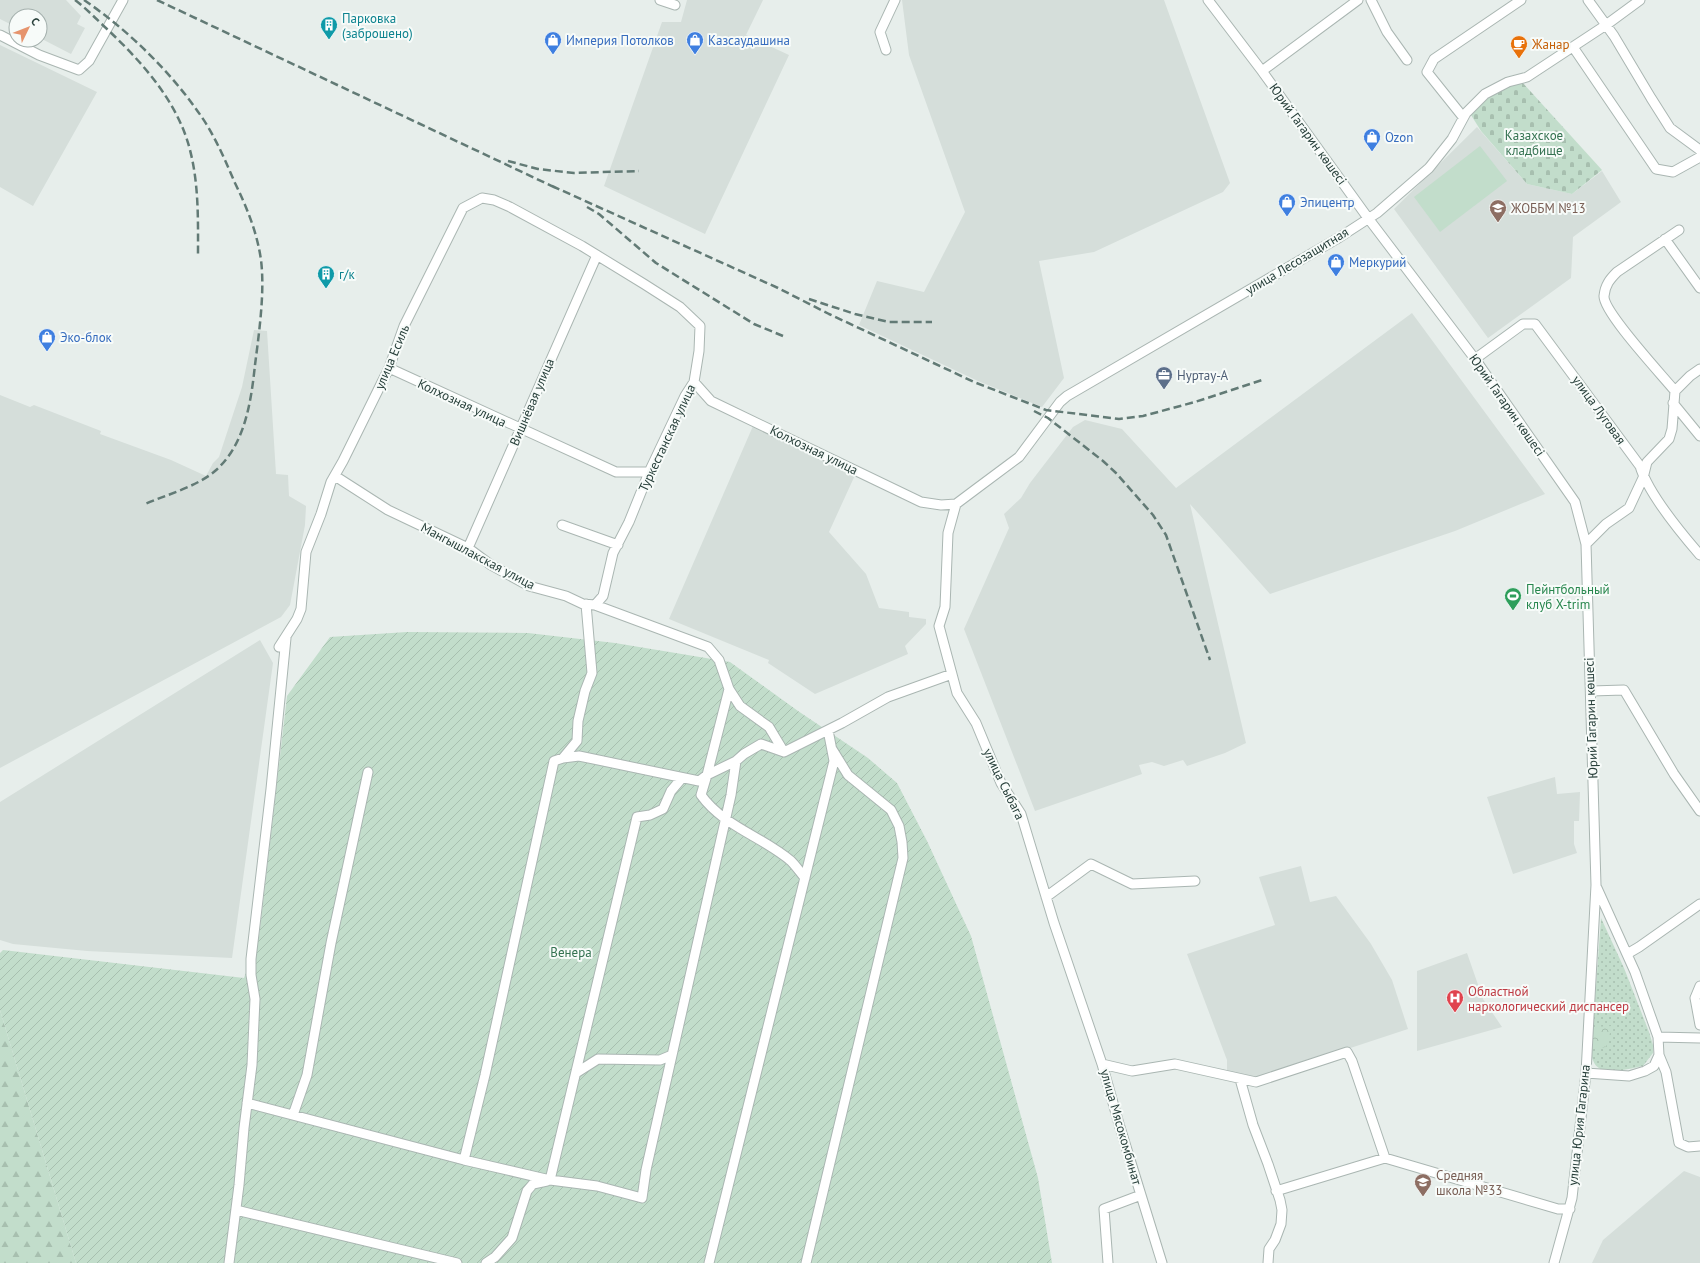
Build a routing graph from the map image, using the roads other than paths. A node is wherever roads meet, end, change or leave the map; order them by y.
1 (123, 0) edge
2 (660, 0) edge
3 (895, 0) edge
4 (1208, 0) edge
5 (1358, 0) edge
6 (1371, 0) edge
7 (1520, 0) edge
8 (1588, 0) edge
9 (1640, 0) edge
10 (675, 6) edge
11 (1606, 25) junction
12 (0, 35) edge
13 (1573, 47) junction
14 (886, 50) dead end
15 (1406, 60) dead end
16 (1262, 72) junction
17 (1463, 117) junction
18 (1700, 150) edge
19 (1700, 157) edge
20 (1368, 218) junction
21 (1679, 230) dead end
22 (1665, 239) junction
23 (597, 255) junction
24 (1700, 288) edge
25 (1475, 359) junction
26 (389, 368) junction
27 (1700, 369) edge
28 (694, 382) junction
29 (1675, 390) junction
30 (1673, 403) junction
31 (520, 430) junction
32 (1700, 436) edge
33 (649, 472) junction
34 (334, 476) junction
35 (1644, 478) junction
36 (956, 504) junction
37 (562, 525) dead end
38 (1586, 544) junction
39 (618, 545) junction
40 (468, 548) junction
41 (1700, 556) edge
42 (591, 604) junction
43 (286, 635) junction
44 (278, 647) dead end
45 (952, 674) junction
46 (729, 689) junction
47 (1590, 691) junction
48 (828, 730) junction
49 (832, 748) junction
50 (784, 752) junction
51 (563, 758) junction
52 (736, 761) junction
53 (368, 772) dead end
54 (707, 775) junction
55 (682, 778) junction
56 (1700, 812) edge
57 (726, 819) junction
58 (805, 878) junction
59 (1195, 881) dead end
60 (1596, 885) junction
61 (1046, 897) junction
62 (1700, 904) edge
63 (1627, 954) junction
64 (1591, 985) joint
65 (1700, 986) edge
66 (1700, 1025) edge
67 (1658, 1037) junction
68 (1700, 1038) edge
69 (672, 1055) junction
70 (1659, 1055) junction
71 (1102, 1064) junction
72 (576, 1073) junction
73 (1586, 1073) junction
74 (1240, 1079) junction
75 (247, 1103) junction
76 (293, 1115) junction
77 (1700, 1146) edge
78 (1385, 1158) junction
79 (464, 1160) junction
80 (550, 1180) junction
81 (1276, 1190) junction
82 (1141, 1195) junction
83 (1570, 1209) junction
84 (236, 1210) junction
85 (228, 1263) edge
86 (457, 1263) edge
87 (486, 1263) edge
88 (709, 1263) edge
89 (806, 1263) edge
90 (1108, 1263) edge
91 (1162, 1263) edge
92 (1268, 1263) edge
93 (1554, 1263) edge

1 - 12 street
2 - 10 street
3 - 14 street
4 - 16 street, Юрий Гагарин көшесі
5 - 16 street
6 - 15 street
7 - 17 street
8 - 11 street
9 - 11 street, улица Лесозащитная
11 - 13 street, улица Лесозащитная
11 - 18 street
13 - 17 street, улица Лесозащитная
13 - 19 street
16 - 20 street, Юрий Гагарин көшесі
17 - 20 street, улица Лесозащитная
20 - 25 street, Юрий Гагарин көшесі
20 - 36 street, улица Лесозащитная
21 - 22 street
22 - 24 street
22 - 29 street
23 - 26 street, улица Есиль
23 - 28 street, Туркестанская улица
23 - 31 street, Вишнёвая улица
25 - 35 street, улица Луговая
25 - 38 street, Юрий Гагарин көшесі
26 - 31 street, Колхозная улица
26 - 34 street, улица Есиль
27 - 29 street
28 - 33 street, Туркестанская улица
28 - 36 street, Колхозная улица
29 - 30 street
30 - 32 street
30 - 35 street
31 - 33 street, Колхозная улица
31 - 40 street, Вишнёвая улица
33 - 39 street, Туркестанская улица
34 - 40 street, Мангышлакская улица
34 - 43 street, улица Есиль
35 - 38 street
35 - 41 street, улица Луговая
36 - 45 street, улица Сыбага
37 - 39 street
38 - 47 street, Юрий Гагарин көшесі
39 - 42 street, Туркестанская улица
40 - 42 street, Мангышлакская улица
42 - 46 street, Мангышлакская улица
42 - 51 street
43 - 44 street, улица Есиль
43 - 75 street
45 - 48 street
45 - 61 street, улица Сыбага
46 - 50 street, Мангышлакская улица
46 - 54 street
47 - 56 street
47 - 60 street, Юрий Гагарин көшесі
48 - 49 street
48 - 50 street
49 - 58 street
49 - 89 street
50 - 52 street
51 - 55 street
51 - 79 street
52 - 54 street
52 - 57 street
53 - 76 street
54 - 55 street
54 - 57 street
55 - 72 street
57 - 58 street
57 - 69 street
58 - 88 street
59 - 61 street
60 - 63 street, Юрий Гагарин көшесі
60 - 64 street, Юрий Гагарин көшесі
61 - 71 street, улица Сыбага
62 - 63 street
63 - 67 street, Юрий Гагарин көшесі
64 - 73 street, улица Юрия Гагарина
65 - 66 street
67 - 68 street
67 - 70 street, Юрий Гагарин көшесі
69 - 72 street
69 - 80 street
70 - 73 street
70 - 77 street, Юрий Гагарин көшесі
71 - 74 street, улица Мясокомбинат
71 - 82 street, улица Мясокомбинат
72 - 80 street
73 - 83 street, улица Юрия Гагарина
74 - 78 street, улица Мясокомбинат
74 - 81 street
75 - 76 street
75 - 84 street
76 - 79 street
78 - 81 street
78 - 83 street
79 - 80 street
80 - 87 street
81 - 92 street
82 - 90 street
82 - 91 street, улица Мясокомбинат
83 - 93 street, улица Юрия Гагарина
84 - 85 street
84 - 86 street

